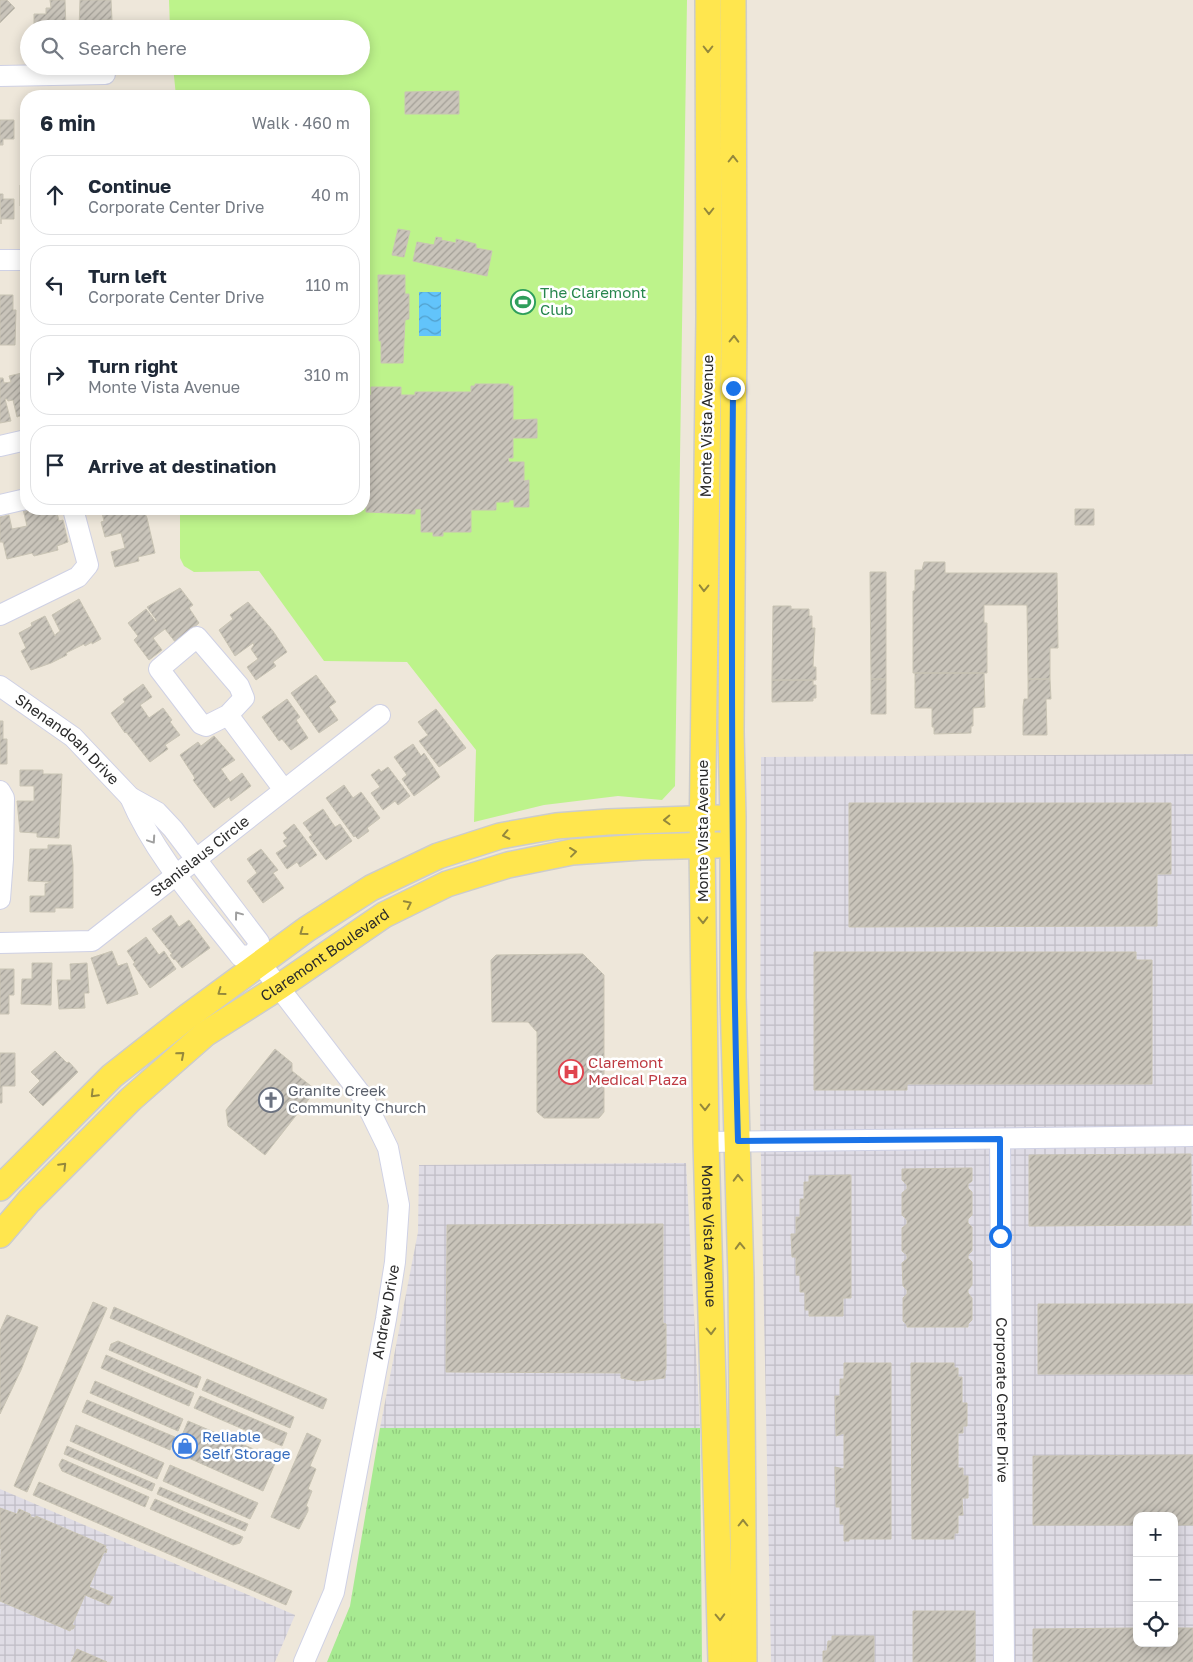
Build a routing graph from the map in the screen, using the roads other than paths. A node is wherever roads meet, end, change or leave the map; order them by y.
1 (708, 0) edge
2 (733, 0) edge
3 (52, 75) edge
4 (0, 76) edge
5 (0, 260) edge
6 (20, 260) edge
7 (20, 441) edge
8 (0, 446) edge
9 (20, 500) edge
10 (0, 505) edge
11 (75, 515) edge
12 (0, 615) edge
13 (0, 686) edge
14 (228, 715) dead end
15 (380, 715) dead end
16 (284, 790) junction
17 (2, 795) edge
18 (130, 797) junction
19 (733, 817) junction
20 (703, 818) junction
21 (732, 845) junction
22 (702, 846) junction
23 (2, 859) edge
24 (195, 859) junction
25 (176, 875) junction
26 (0, 900) edge
27 (0, 943) edge
28 (257, 959) junction
29 (279, 987) junction
30 (1193, 1136) edge
31 (1000, 1139) junction
32 (738, 1141) junction
33 (706, 1142) junction
34 (1, 1184) edge
35 (29, 1200) junction
36 (0, 1235) edge
37 (304, 1662) edge
38 (721, 1662) edge
39 (744, 1662) edge
40 (1004, 1662) edge

1 -> 20 main road, Monte Vista Avenue
19 -> 2 main road, Monte Vista Avenue
3 - 4 street
5 - 6 street
7 - 8 street
9 - 10 street
11 - 12 street
13 - 18 street, Shenandoah Drive
14 - 16 street
15 - 16 street, Stanislaus Circle
16 - 24 street, Stanislaus Circle
17 - 23 street
18 - 24 street, Shenandoah Drive
18 -> 25 street, Shenandoah Drive
19 - 20 main road, Claremont Boulevard
19 - 21 main road, Monte Vista Avenue
20 - 22 main road, Monte Vista Avenue
20 -> 28 main road, Claremont Boulevard
21 - 22 main road, Claremont Boulevard
21 - 32 main road, Monte Vista Avenue
29 -> 22 main road, Claremont Boulevard
22 -> 33 main road, Monte Vista Avenue
23 - 26 street
24 - 25 street, Stanislaus Circle
28 -> 24 street, Shenandoah Drive
25 - 27 street, Stanislaus Circle
25 - 28 street, Shenandoah Drive
28 - 29 street, Andrew Drive
28 -> 34 main road, Claremont Boulevard
35 -> 29 main road, Claremont Boulevard
29 - 37 street, Andrew Drive
30 - 31 street
31 - 32 street
31 - 40 street, Corporate Center Drive
32 - 33 street
39 -> 32 main road, Monte Vista Avenue
33 -> 38 main road, Monte Vista Avenue
34 - 35 street
35 - 36 main road, Claremont Boulevard

